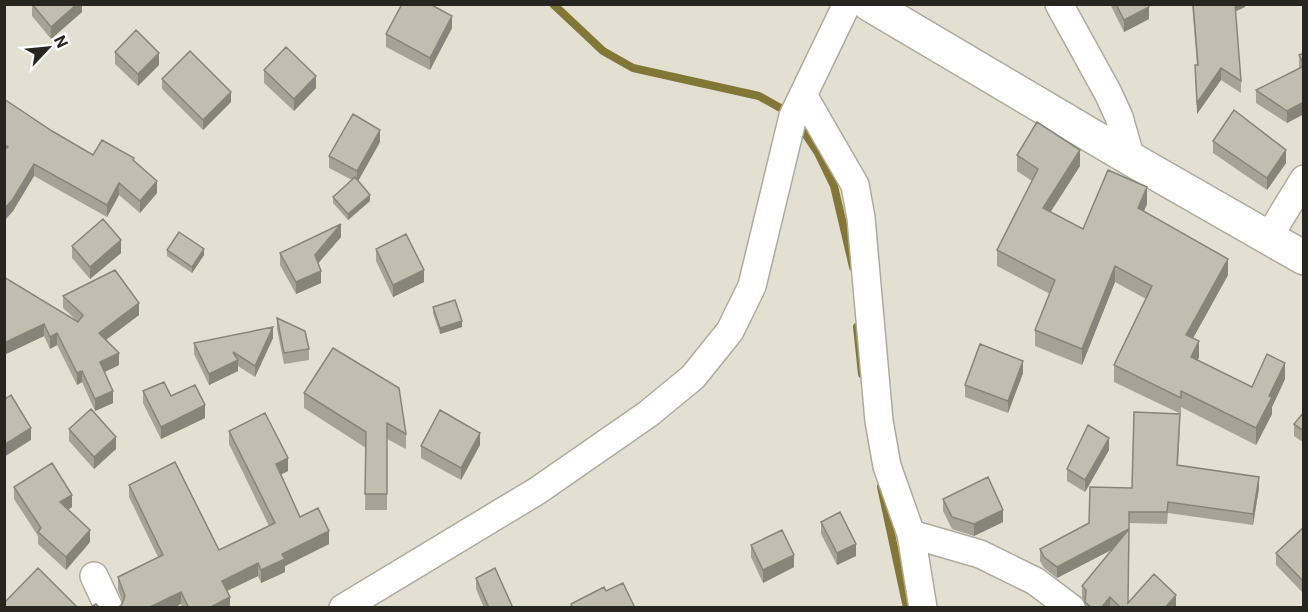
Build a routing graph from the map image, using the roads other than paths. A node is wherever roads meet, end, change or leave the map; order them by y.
1 (846, 4) edge
2 (869, 4) edge
3 (1059, 4) edge
4 (803, 95) junction
5 (1131, 159) junction
6 (1304, 179) edge
7 (1268, 238) junction
8 (1304, 258) edge
9 (911, 534) junction
10 (94, 576) dead end
11 (109, 608) edge
12 (343, 608) edge
13 (923, 608) edge
14 (1071, 608) edge

1 - 4 street
2 - 5 main road
3 - 5 street
4 - 9 street
4 - 12 street
5 - 7 main road
6 - 7 street
7 - 8 main road
9 - 13 street
9 - 14 street
10 - 11 street

